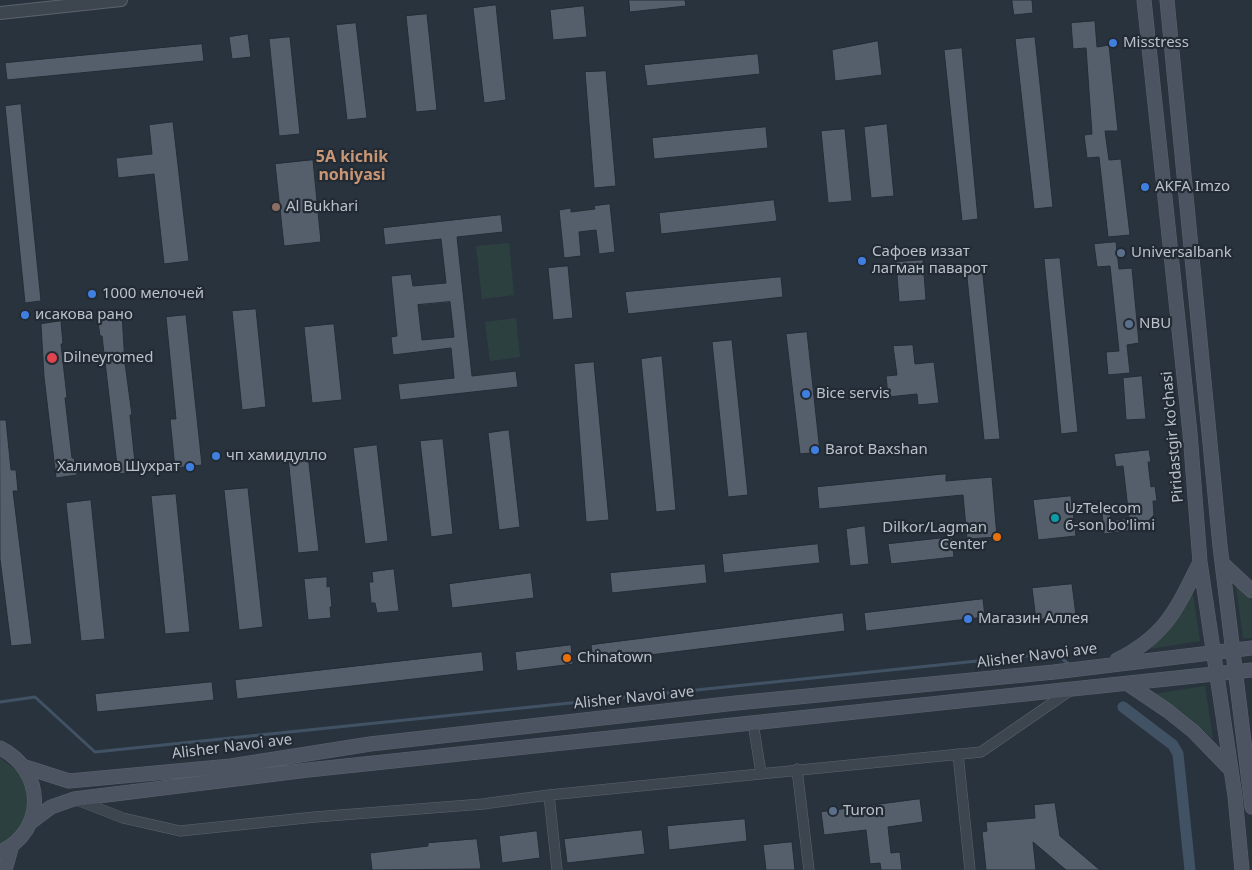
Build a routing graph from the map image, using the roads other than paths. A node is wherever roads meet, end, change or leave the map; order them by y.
1 (121, 0) edge
2 (1144, 0) edge
3 (1167, 0) edge
4 (0, 13) edge
5 (1200, 562) junction
6 (1222, 563) junction
7 (1252, 592) edge
8 (1252, 648) edge
9 (1234, 650) junction
10 (1213, 653) junction
11 (1108, 664) junction
12 (1252, 670) edge
13 (1236, 671) junction
14 (1216, 674) junction
15 (1128, 684) junction
16 (1071, 690) junction
17 (753, 723) junction
18 (0, 748) edge
19 (958, 754) junction
20 (22, 766) junction
21 (796, 769) junction
22 (1230, 769) junction
23 (761, 773) junction
24 (1251, 775) edge
25 (549, 795) junction
26 (74, 799) junction
27 (1252, 807) edge
28 (31, 822) junction
29 (6, 848) edge
30 (5, 870) edge
31 (557, 870) edge
32 (809, 870) edge
33 (970, 870) edge
34 (1242, 870) edge

1 - 4 street
2 - 5 main road, Piridastgir ko'chasi
3 - 6 main road
5 - 10 main road, Piridastgir ko'chasi
5 - 11 main road
6 - 7 main road
6 - 9 main road
8 - 9 main road, Alisher Navoi ave
9 - 10 main road, Alisher Navoi ave
9 - 13 main road
10 - 11 main road, Alisher Navoi ave
10 - 14 main road, Piridastgir ko'chasi
11 - 20 main road, Alisher Navoi ave
12 - 13 main road
13 - 14 main road
13 - 24 main road
14 - 15 main road
14 - 22 main road, Piridastgir ko'chasi
15 - 16 main road
15 - 22 main road
16 - 17 main road
16 - 19 street
17 - 23 street
17 - 26 main road
18 - 20 main road
19 - 21 street
19 - 33 street
20 - 28 main road
21 - 23 street
21 - 32 street
22 - 34 main road, Piridastgir ko'chasi
23 - 25 street
24 - 27 main road
25 - 26 street
25 - 31 street
26 - 28 main road
28 - 29 main road
29 - 30 main road

